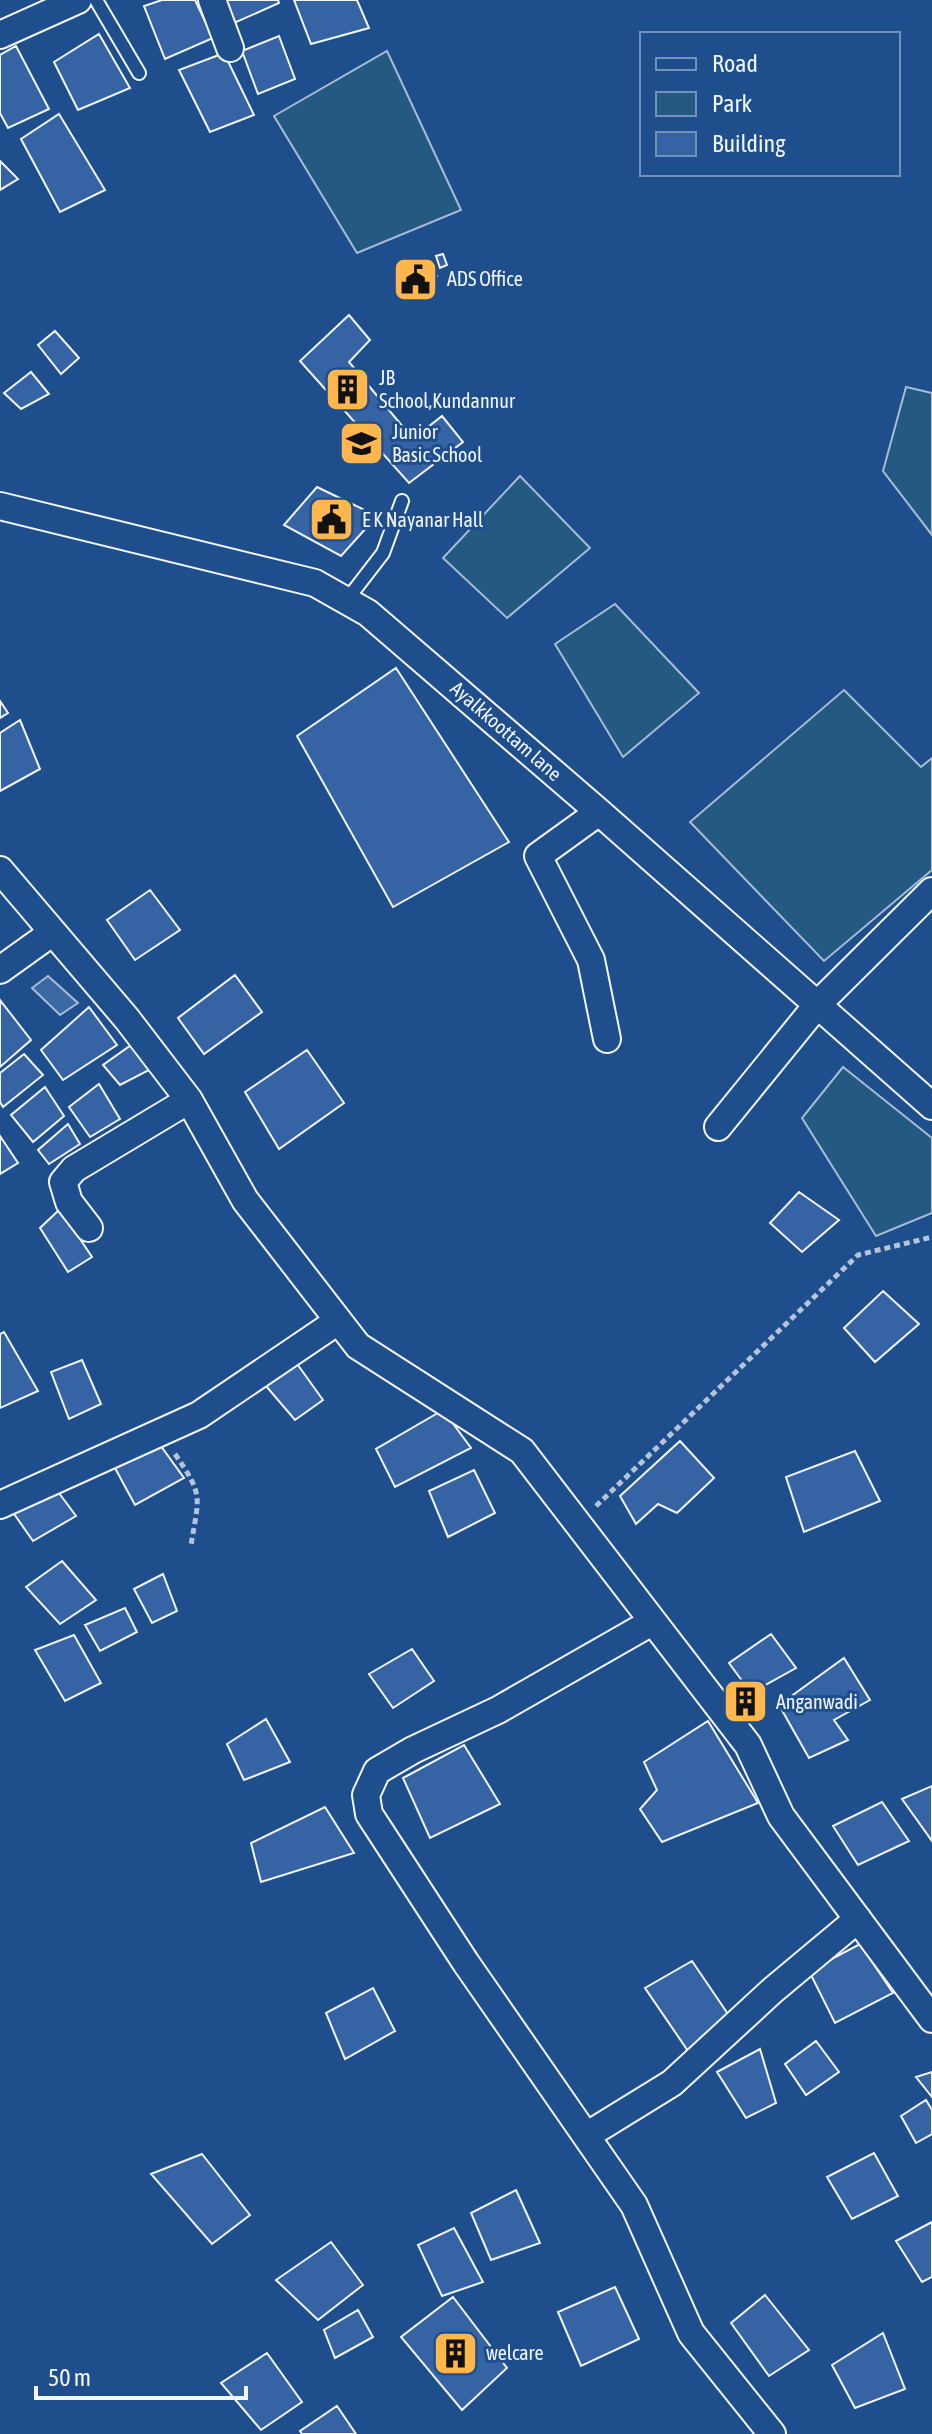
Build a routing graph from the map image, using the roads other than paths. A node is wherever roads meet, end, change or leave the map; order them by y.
1 (78, 0) edge
2 (96, 0) edge
3 (212, 0) edge
4 (0, 35) edge
5 (230, 48) dead end
6 (139, 73) dead end
7 (402, 501) dead end
8 (0, 506) edge
9 (346, 601) junction
10 (599, 812) junction
11 (0, 870) edge
12 (932, 891) edge
13 (53, 932) junction
14 (0, 970) edge
15 (818, 1004) junction
16 (607, 1039) dead end
17 (189, 1100) junction
18 (932, 1106) edge
19 (718, 1127) dead end
20 (89, 1228) dead end
21 (338, 1321) junction
22 (0, 1505) edge
23 (652, 1622) junction
24 (858, 1919) junction
25 (932, 2019) edge
26 (586, 2136) junction
27 (772, 2434) edge

1 - 4 street
2 - 6 lane
3 - 5 street
7 - 9 lane
8 - 9 street, Ayalkkoottam lane
9 - 10 street, Ayalkkoottam lane
10 - 15 street, Ayalkkoottam lane
10 - 16 street
11 - 13 street
12 - 15 street
13 - 14 street
13 - 17 street
15 - 18 street, Ayalkkoottam lane
15 - 19 street
17 - 20 street
17 - 21 street
21 - 22 street
21 - 23 street
23 - 24 street
23 - 26 street
24 - 25 street
24 - 26 street
26 - 27 street

